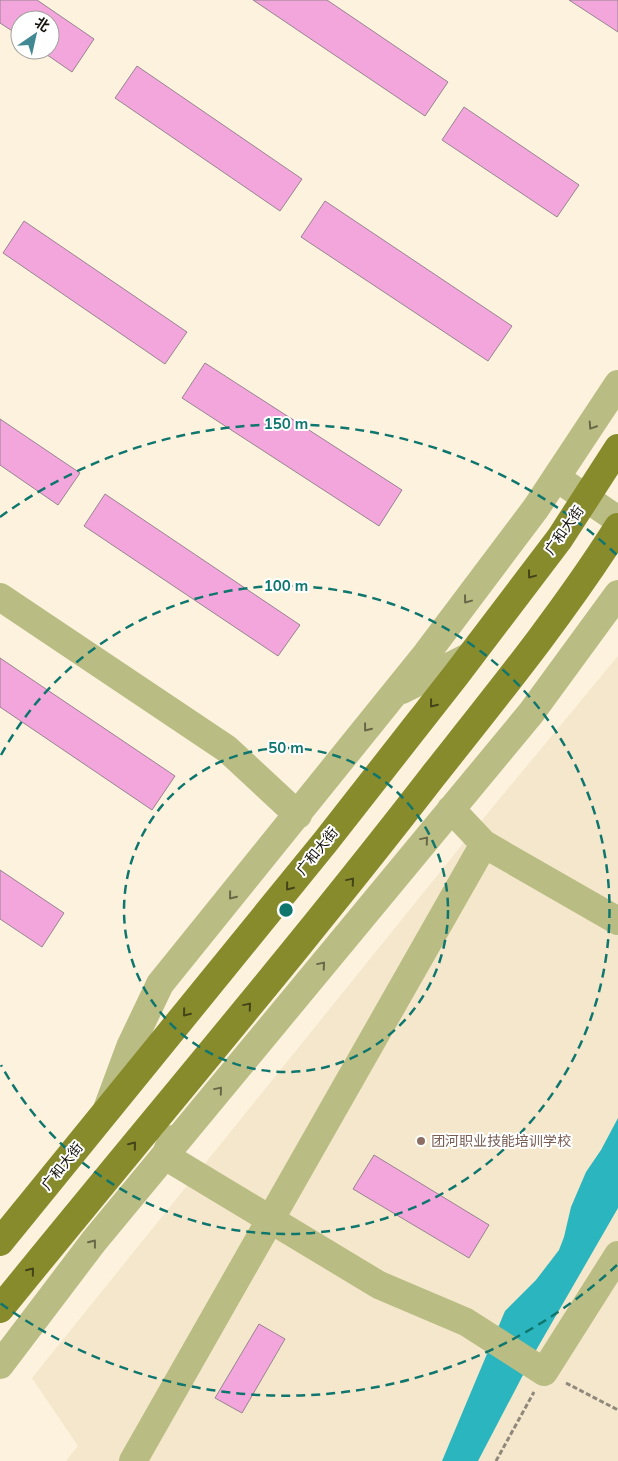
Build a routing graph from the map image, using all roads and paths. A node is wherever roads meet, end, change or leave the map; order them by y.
1 (618, 384) edge
2 (618, 448) edge
3 (557, 478) junction
4 (586, 498) junction
5 (618, 520) edge
6 (618, 527) edge
7 (618, 594) edge
8 (0, 596) edge
9 (470, 656) junction
10 (394, 694) junction
11 (451, 809) junction
12 (298, 815) junction
13 (484, 844) junction
14 (618, 921) edge
15 (206, 1057) junction
16 (105, 1113) junction
17 (165, 1156) junction
18 (270, 1220) junction
19 (0, 1242) edge
20 (618, 1255) edge
21 (0, 1309) edge
22 (0, 1365) edge
23 (540, 1369) junction
24 (618, 1410) edge
25 (133, 1461) edge
26 (496, 1461) edge

1 -> 3 street
2 - 4 main road, 广和大街
3 - 4 street
3 -> 10 street
4 - 5 street
4 -> 9 main road, 广和大街
15 -> 6 main road
7 - 11 street
8 - 12 street
9 - 10 street
9 -> 16 main road, 广和大街
10 -> 12 street
11 - 13 street
17 -> 11 street
12 -> 16 street
13 - 14 street
13 - 18 street
15 - 17 street
21 -> 15 main road
16 - 19 main road, 广和大街
17 - 18 street
22 -> 17 street
18 - 23 street
18 - 25 street
20 - 23 street
23 - 24 path
23 - 26 path

